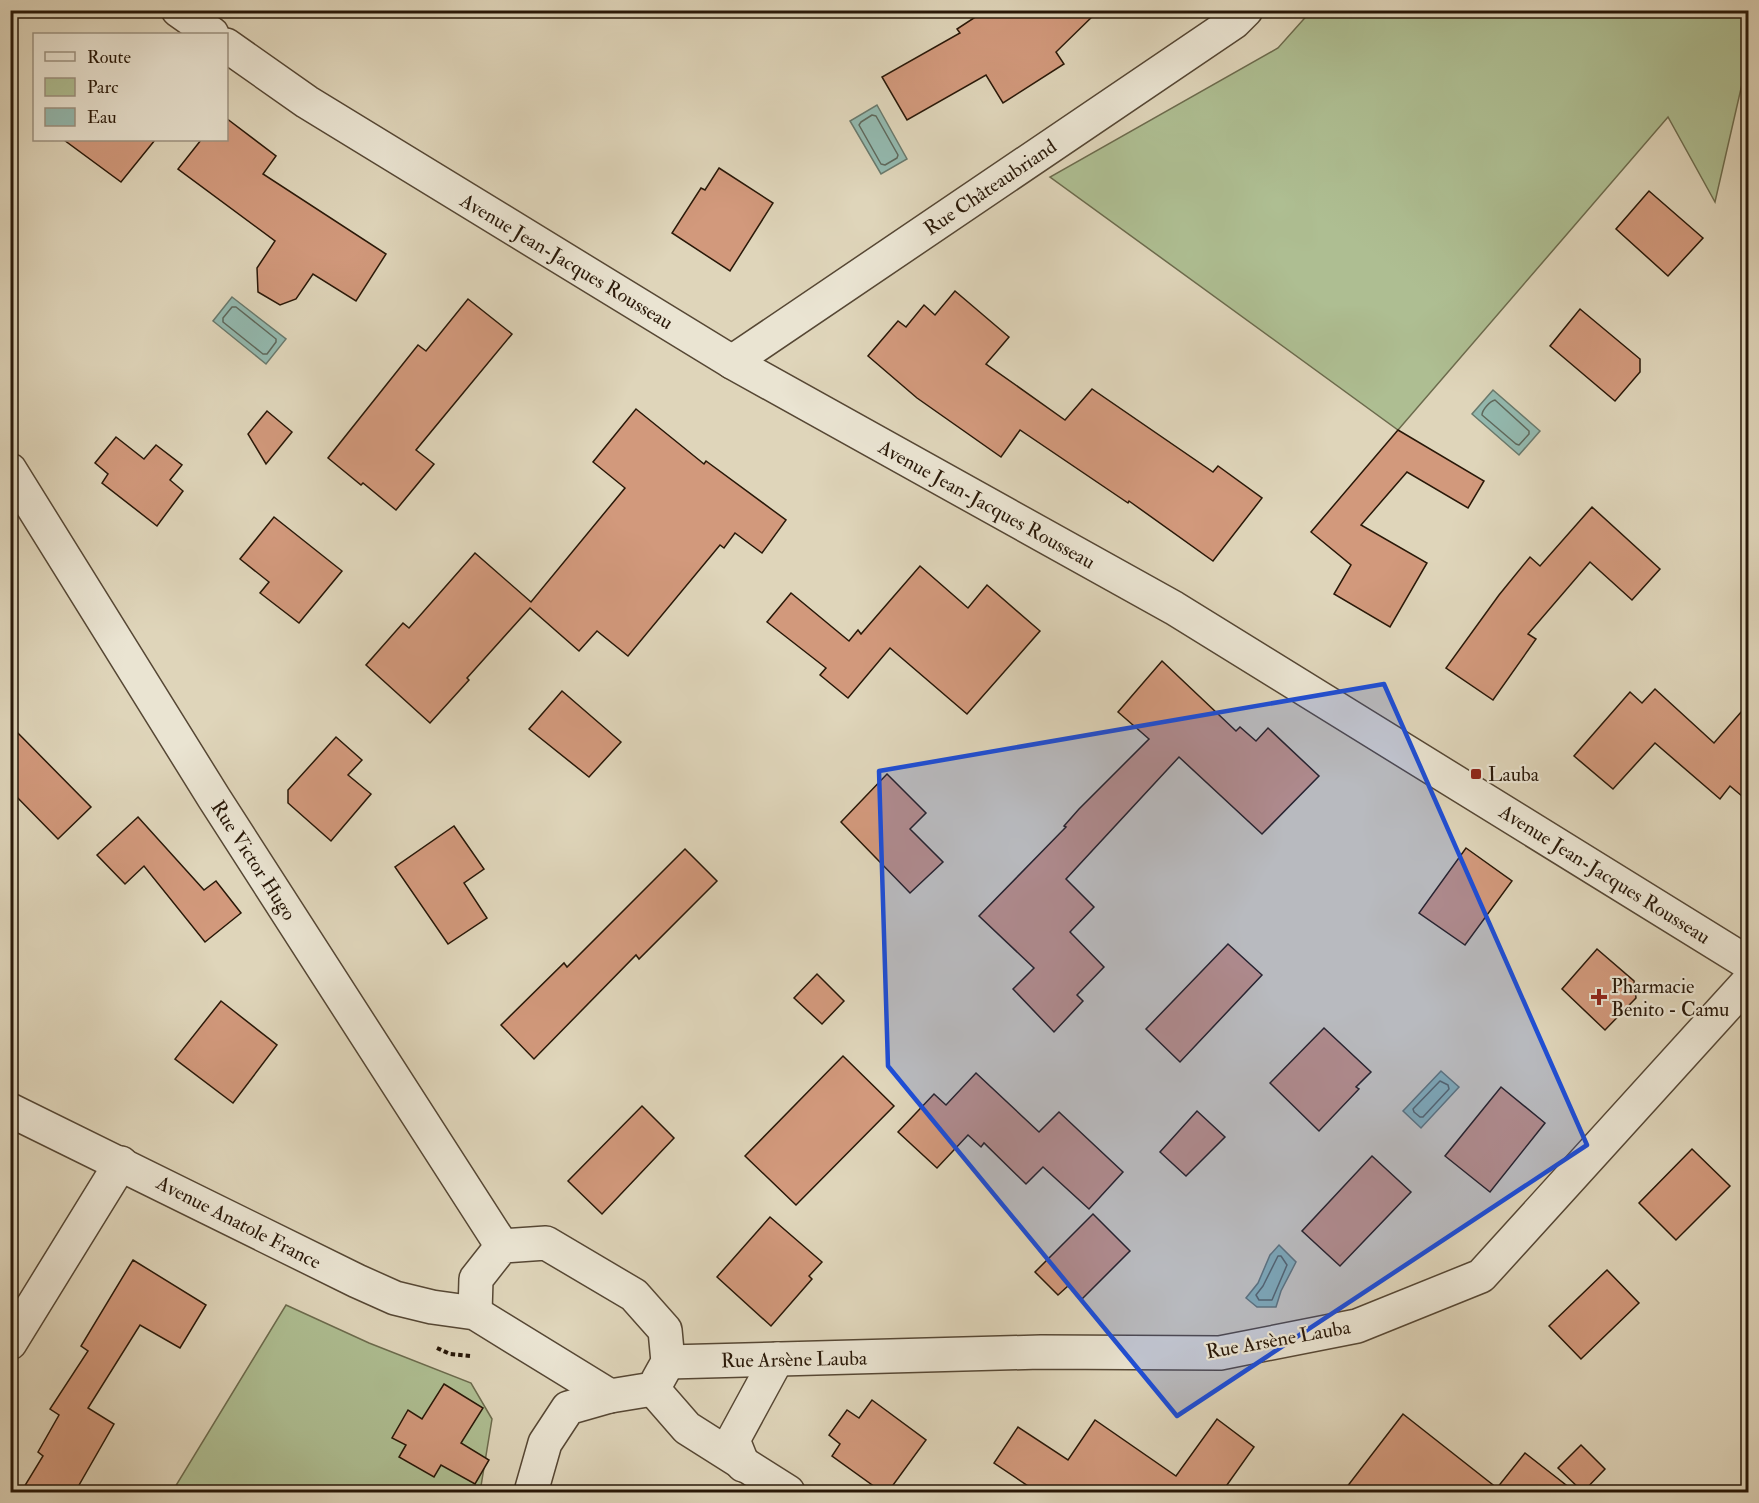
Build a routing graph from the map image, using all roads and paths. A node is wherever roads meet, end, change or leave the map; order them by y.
1 (178, 10) edge
2 (1246, 10) edge
3 (211, 33) edge
4 (228, 46) edge
5 (732, 362) junction
6 (10, 470) edge
7 (1749, 963) edge
8 (1749, 982) edge
9 (10, 1110) edge
10 (121, 1163) junction
11 (502, 1246) junction
12 (475, 1313) junction
13 (10, 1343) edge
14 (777, 1359) junction
15 (660, 1376) junction
16 (610, 1396) junction
17 (743, 1465) junction
18 (531, 1492) edge
19 (788, 1492) edge

1 - 3 street
2 - 5 street, Rue Châteaubriand
4 - 5 street, Avenue Jean-Jacques Rousseau
5 - 7 street, Avenue Jean-Jacques Rousseau
6 - 11 street, Rue Victor Hugo
8 - 14 street, Rue Arsène Lauba
9 - 10 street, Avenue Anatole France
10 - 12 street, Avenue Anatole France
10 - 13 street
11 - 12 street
11 - 15 street
12 - 16 street
14 - 15 street, Rue Arsène Lauba
14 - 17 street
15 - 16 street, Rue Arsène Lauba
15 - 17 street
16 - 18 street, Rue Arsène Lauba
17 - 19 street

